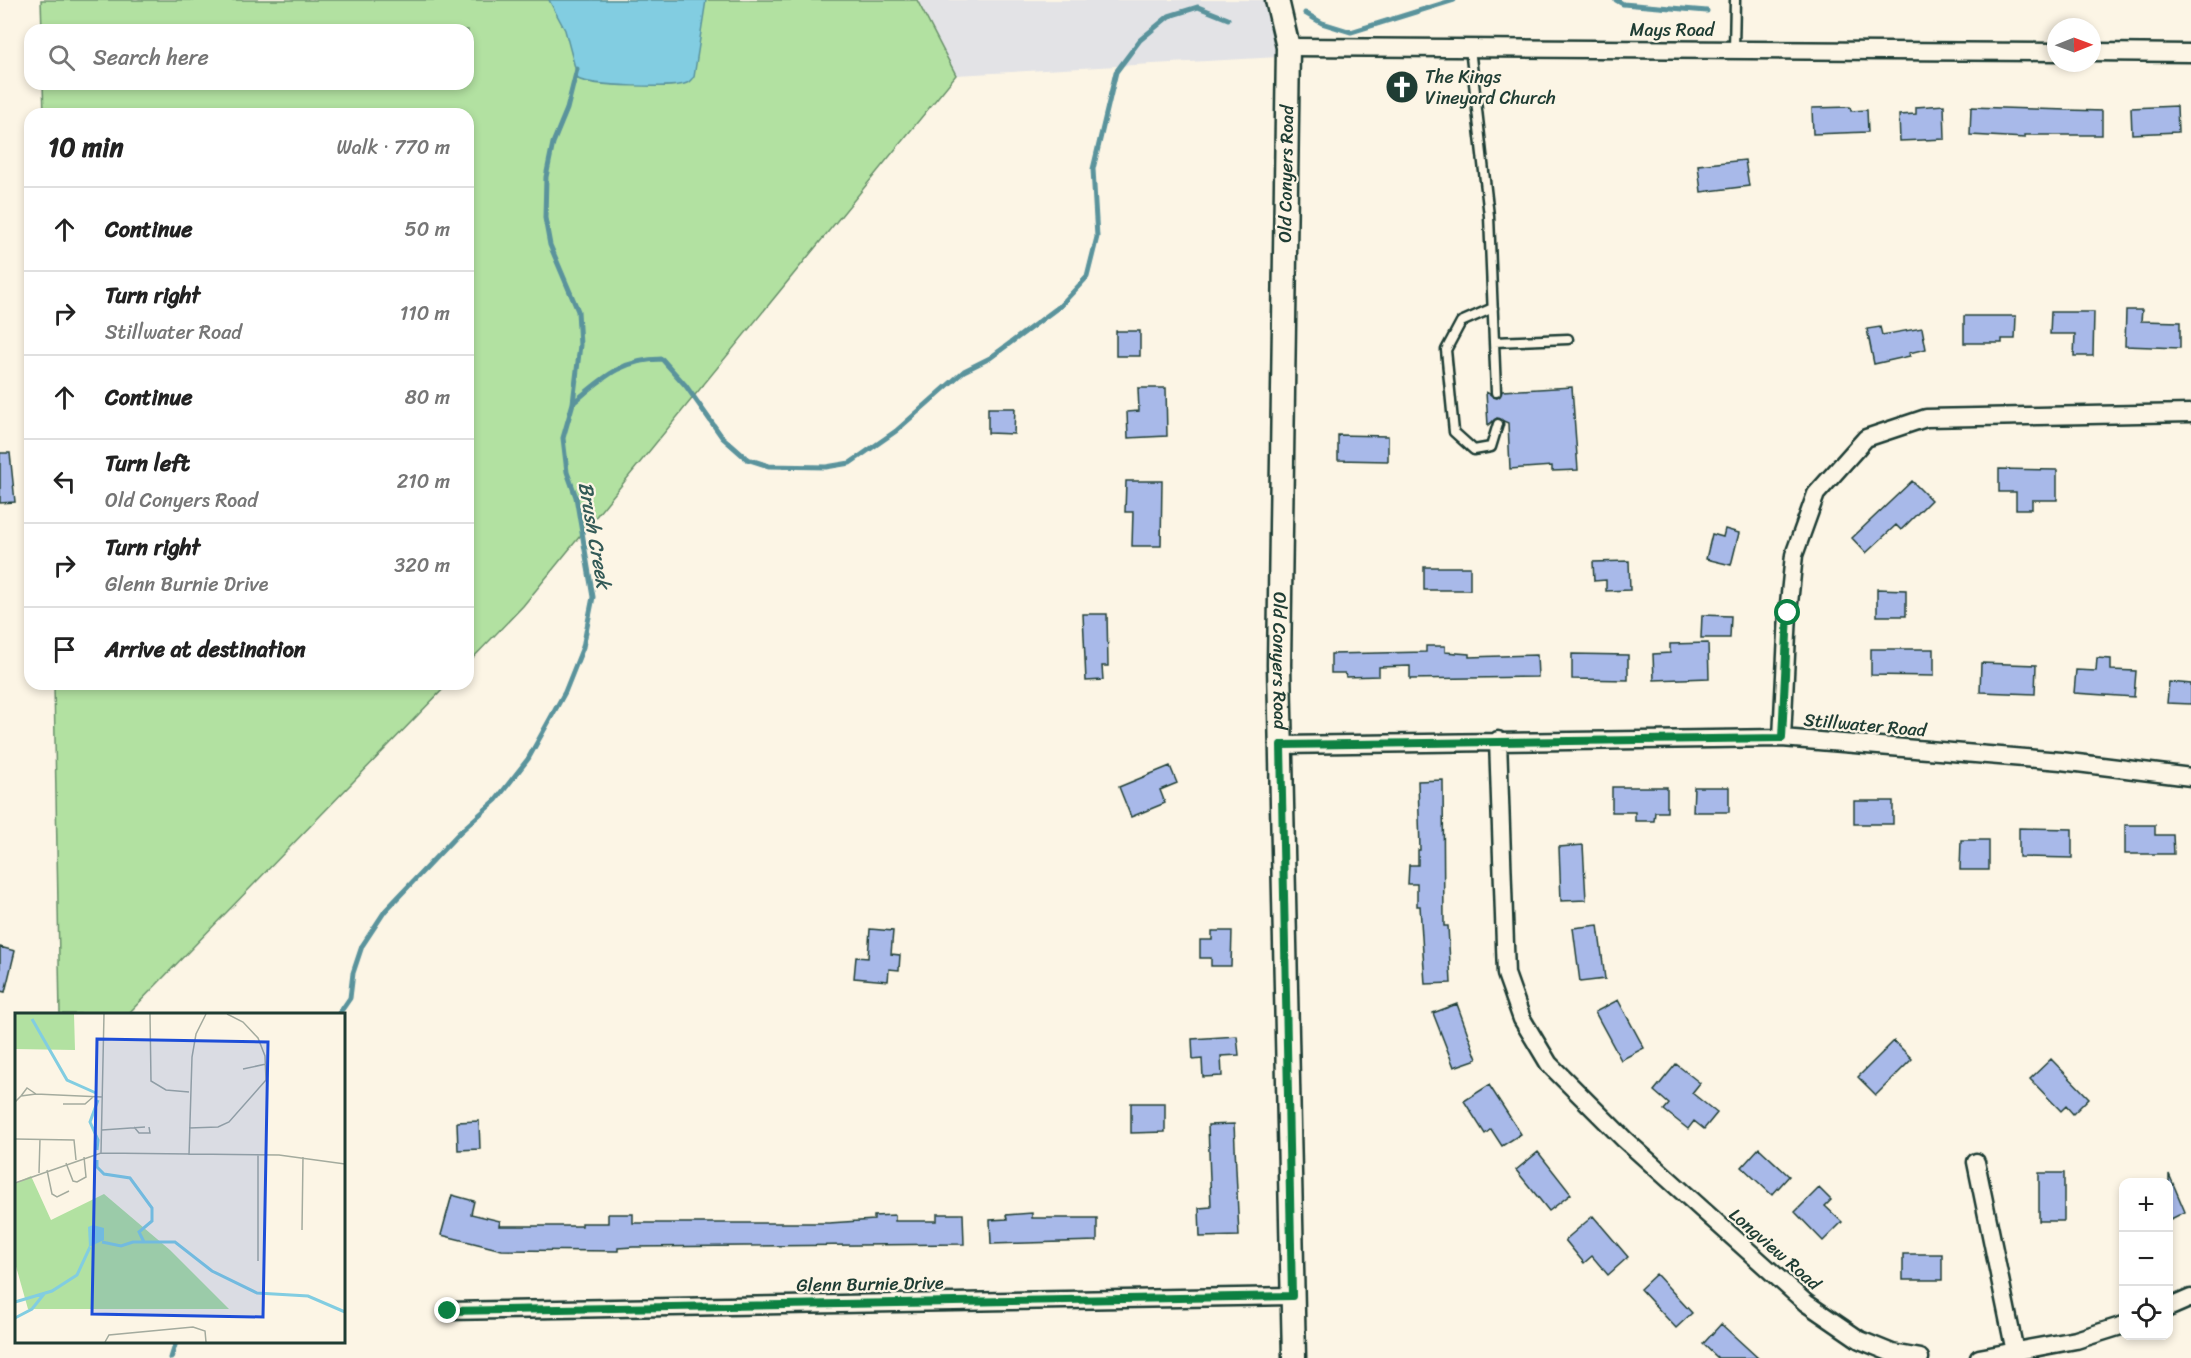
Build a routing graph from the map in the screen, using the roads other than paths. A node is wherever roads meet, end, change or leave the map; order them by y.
1 (1277, 0) edge
2 (1735, 0) edge
3 (1288, 47) junction
4 (1470, 48) junction
5 (1734, 50) junction
6 (2047, 52) edge
7 (2101, 52) edge
8 (2191, 53) edge
9 (1492, 308) junction
10 (1568, 339) dead end
11 (1494, 342) junction
12 (1496, 392) dead end
13 (2191, 413) edge
14 (1498, 424) dead end
15 (1782, 738) junction
16 (1498, 740) junction
17 (1281, 745) junction
18 (2191, 777) edge
19 (1976, 1162) dead end
20 (1292, 1296) junction
21 (2191, 1298) edge
22 (2173, 1306) edge
23 (448, 1311) dead end
24 (2119, 1327) edge
25 (2015, 1352) junction
26 (1294, 1358) edge
27 (1920, 1358) edge
28 (1979, 1358) edge

1 - 3 street, Old Conyers Road
2 - 5 lane
3 - 4 street, Mays Road
3 - 17 street, Old Conyers Road
4 - 5 street, Mays Road
4 - 9 lane
5 - 6 street, Mays Road
7 - 8 street
9 - 11 lane
9 - 14 lane
10 - 11 lane
11 - 12 lane
13 - 15 street
15 - 16 street, Stillwater Road
15 - 18 street, Stillwater Road
16 - 17 street, Stillwater Road
16 - 27 street, Longview Road
17 - 20 street, Old Conyers Road
19 - 25 street
20 - 23 street, Glenn Burnie Drive
20 - 26 street, Old Conyers Road
21 - 22 street
24 - 25 street
25 - 28 street

